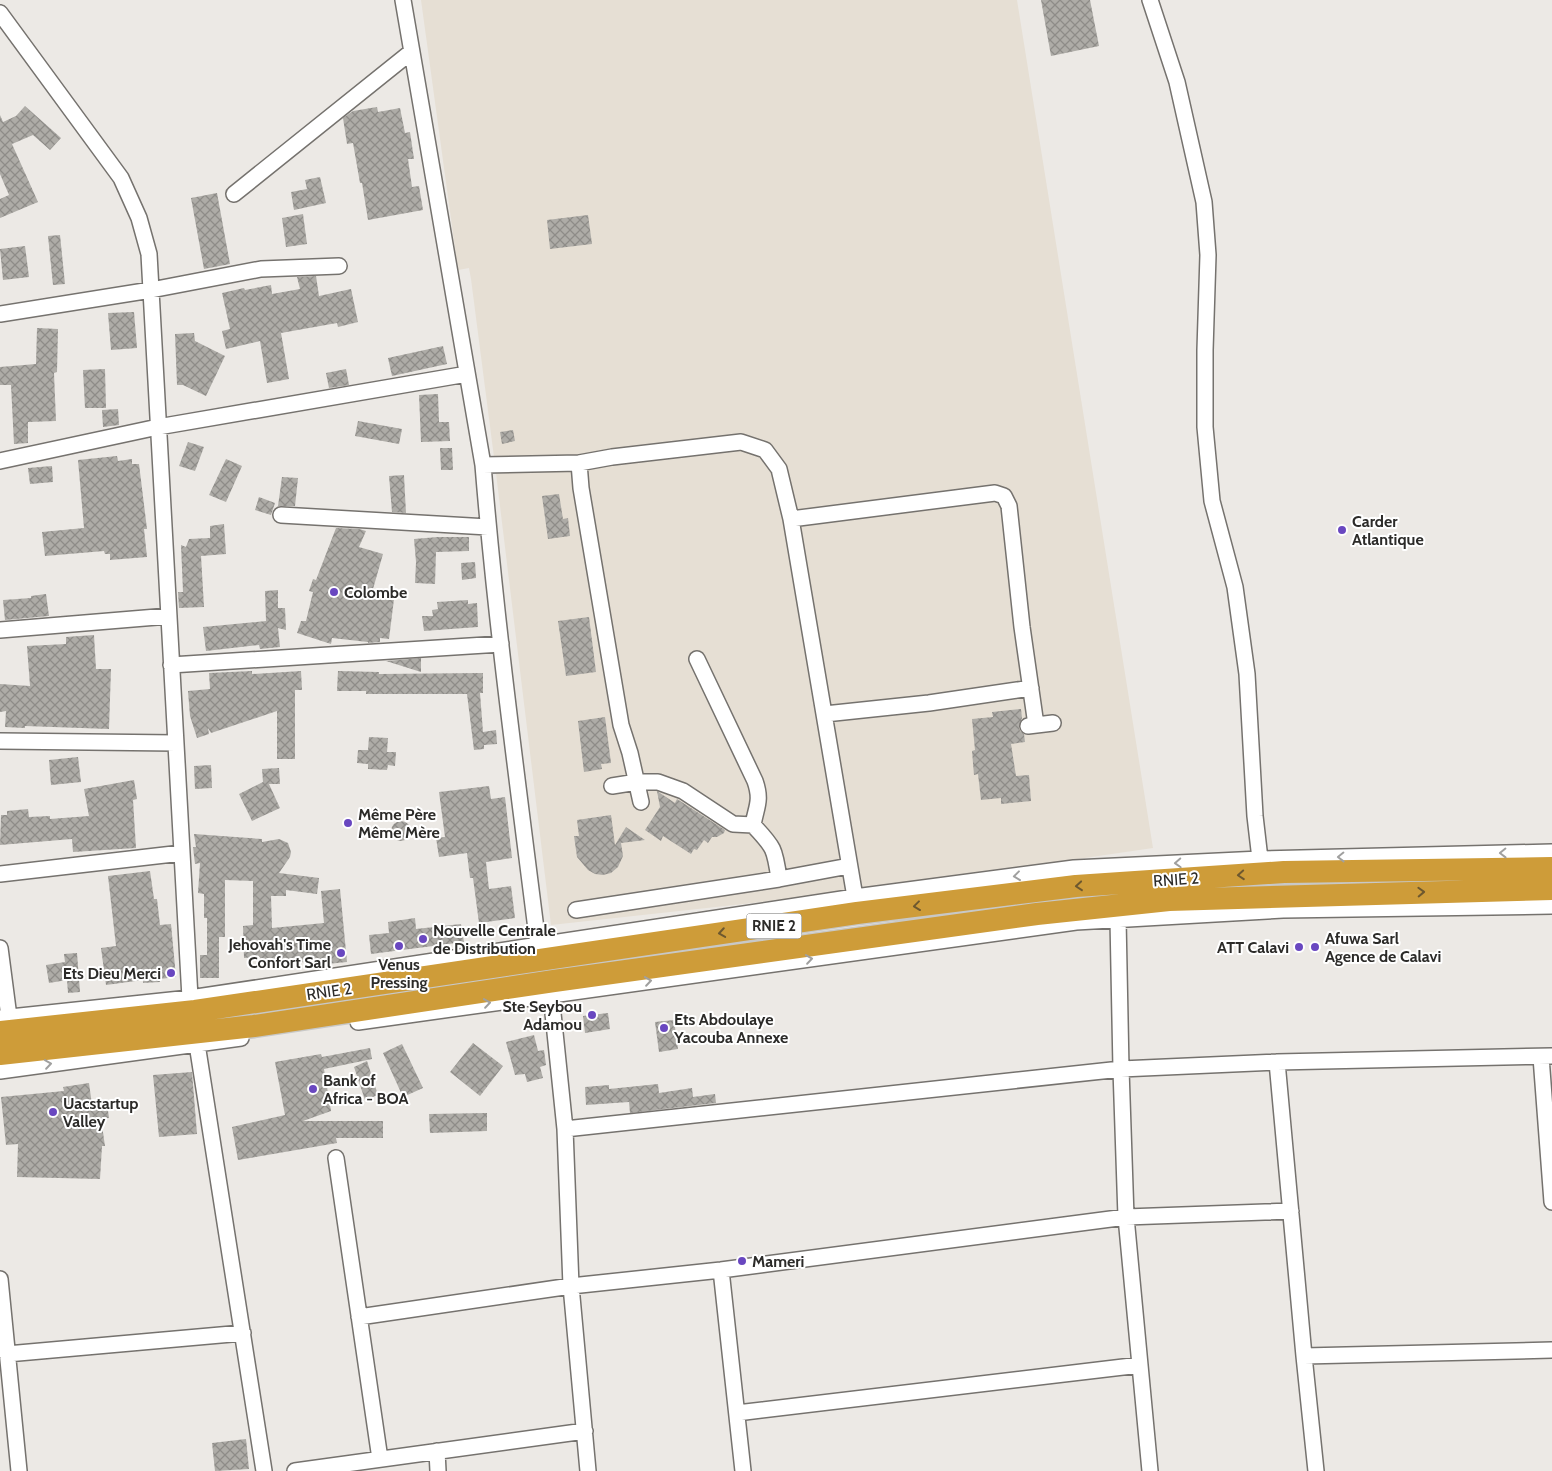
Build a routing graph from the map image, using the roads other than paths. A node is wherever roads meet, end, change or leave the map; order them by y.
1 (403, 0) edge
2 (1150, 0) edge
3 (0, 13) edge
4 (412, 52) junction
5 (234, 194) dead end
6 (338, 266) dead end
7 (151, 290) junction
8 (0, 314) edge
9 (466, 374) junction
10 (158, 427) junction
11 (0, 461) edge
12 (578, 463) junction
13 (483, 465) junction
14 (281, 515) dead end
15 (791, 519) junction
16 (488, 527) junction
17 (169, 616) junction
18 (0, 630) edge
19 (501, 644) junction
20 (697, 659) dead end
21 (171, 664) junction
22 (1031, 688) junction
23 (825, 714) junction
24 (1053, 724) dead end
25 (0, 741) edge
26 (176, 743) junction
27 (637, 782) junction
28 (612, 786) dead end
29 (641, 802) dead end
30 (753, 826) junction
31 (1552, 852) edge
32 (182, 853) junction
33 (1260, 859) junction
34 (849, 866) junction
35 (1552, 868) edge
36 (0, 874) edge
37 (779, 879) junction
38 (1552, 889) edge
39 (855, 897) junction
40 (1552, 906) edge
41 (576, 910) dead end
42 (1118, 919) junction
43 (538, 945) junction
44 (0, 948) edge
45 (551, 994) junction
46 (190, 998) junction
47 (3, 1022) edge
48 (197, 1044) junction
49 (0, 1054) edge
50 (1547, 1056) edge
51 (1277, 1062) junction
52 (1121, 1068) junction
53 (0, 1071) edge
54 (564, 1130) junction
55 (336, 1158) dead end
56 (1552, 1202) edge
57 (1291, 1211) junction
58 (1126, 1217) junction
59 (721, 1270) junction
60 (0, 1279) edge
61 (571, 1286) junction
62 (359, 1318) junction
63 (243, 1333) junction
64 (1552, 1350) edge
65 (7, 1354) junction
66 (1304, 1356) junction
67 (1140, 1365) junction
68 (737, 1413) junction
69 (585, 1431) junction
70 (437, 1452) junction
71 (380, 1459) junction
72 (19, 1471) edge
73 (264, 1471) edge
74 (295, 1471) edge
75 (438, 1471) edge
76 (588, 1471) edge
77 (743, 1471) edge
78 (1150, 1471) edge
79 (1316, 1471) edge

1 - 4 street
2 - 33 street
3 - 7 street
4 - 5 street
4 - 9 street
6 - 7 street
7 - 8 street
7 - 10 street
9 - 10 street
9 - 13 street
10 - 11 street
10 - 17 street
12 - 13 street
12 - 15 street
12 - 27 street
13 - 16 street
14 - 16 street
15 - 22 street
15 - 23 street
16 - 19 street
17 - 18 street
17 - 21 street
19 - 21 street
19 - 43 street
20 - 30 street
21 - 26 street
22 - 23 street
22 - 24 street
23 - 34 street
25 - 26 street
26 - 32 street
27 - 28 street
27 - 29 street
27 - 30 street
30 - 37 street
31 -> 33 street
32 - 36 street
32 - 46 street
33 -> 39 street
34 - 37 street
34 - 39 street
35 -> 47 highway, RNIE 2 / RNIE 2
37 - 41 street
49 -> 38 highway, RNIE 2 / RNIE 2
39 - 43 street
40 - 42 street
45 -> 42 street
42 - 52 street
43 - 46 street
44 - 47 street
48 -> 45 street
45 - 54 street
46 - 47 street
53 -> 48 street
48 - 63 street
50 - 51 street
50 - 56 street
51 - 52 street
51 - 57 street
52 - 54 street
52 - 58 street
54 - 61 street
55 - 62 street
57 - 58 street
57 - 66 street
58 - 59 street
58 - 67 street
59 - 61 street
59 - 68 street
60 - 65 street
61 - 62 street
61 - 69 street
62 - 71 street
63 - 65 street
63 - 73 street
64 - 66 street
65 - 72 street
66 - 79 street
67 - 68 street
67 - 78 street
68 - 77 street
69 - 70 street
69 - 76 street
70 - 71 street
70 - 75 street
71 - 74 street

